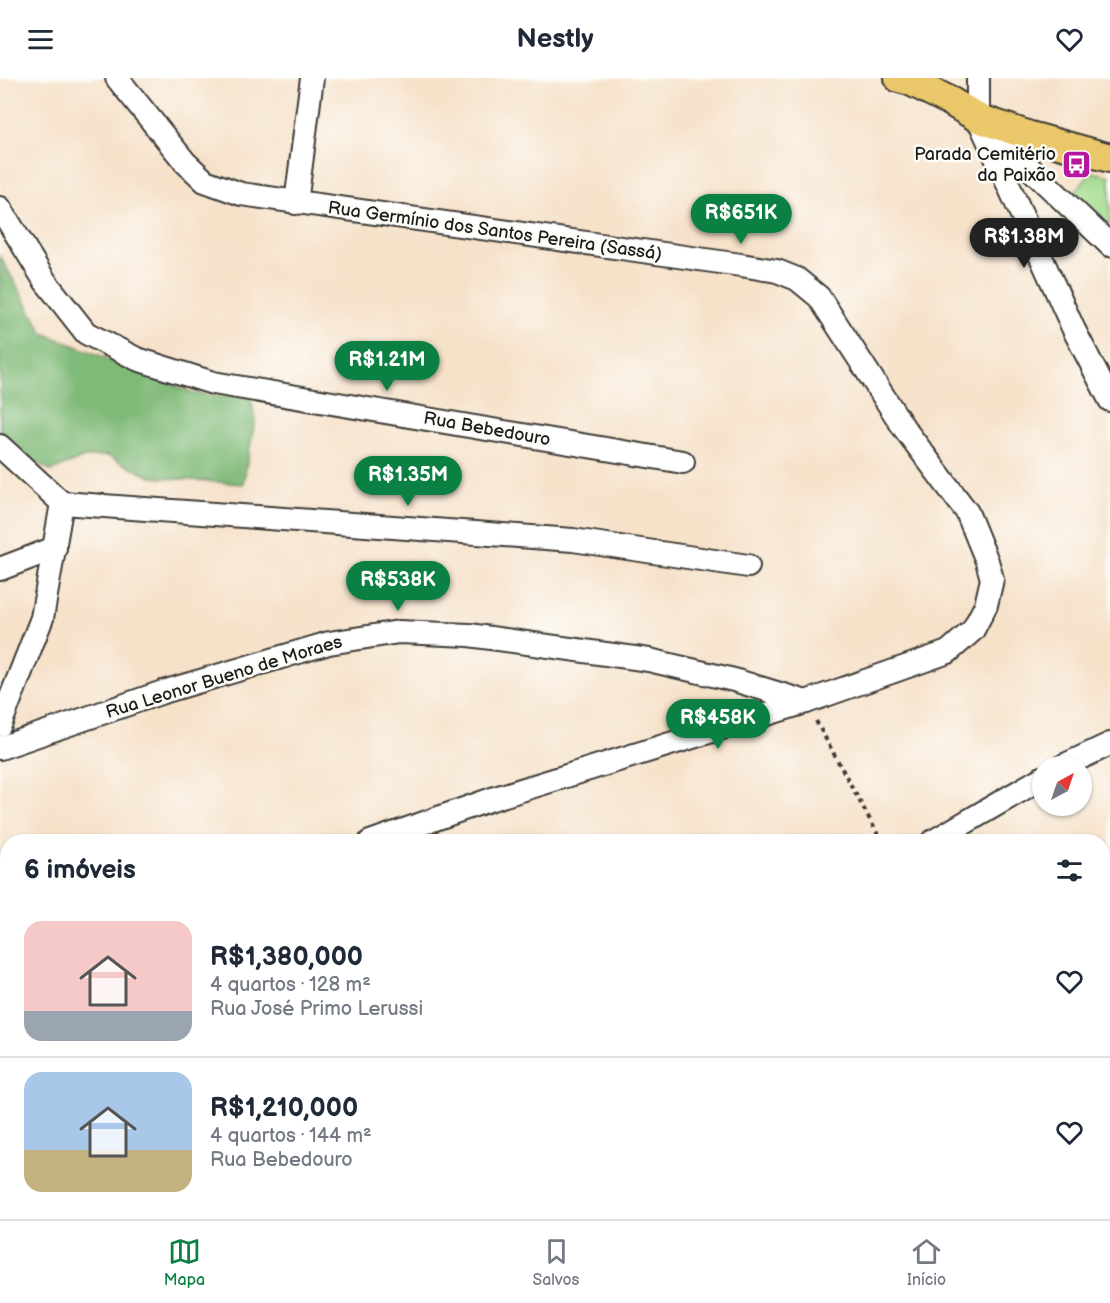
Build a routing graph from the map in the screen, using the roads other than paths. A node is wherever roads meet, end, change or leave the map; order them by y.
1 (117, 78) edge
2 (312, 78) edge
3 (899, 78) edge
4 (978, 78) edge
5 (978, 118) junction
6 (1110, 158) edge
7 (296, 203) junction
8 (0, 208) edge
9 (1110, 245) edge
10 (1110, 400) edge
11 (0, 446) edge
12 (683, 462) dead end
13 (62, 503) junction
14 (55, 548) junction
15 (748, 566) dead end
16 (0, 568) edge
17 (806, 702) junction
18 (0, 725) edge
19 (1110, 744) edge
20 (0, 748) edge
21 (1084, 756) edge
22 (1032, 783) edge
23 (393, 834) edge
24 (946, 834) edge

1 - 7 street, Rua Germínio dos Santos Pereira (Sassá)
2 - 7 street
3 - 5 main road
4 - 5 street
5 - 6 main road
5 - 9 street
5 - 10 street
7 - 17 street, Rua Germínio dos Santos Pereira (Sassá)
8 - 12 street, Rua Bebedouro
11 - 13 street
13 - 14 street
13 - 15 street
14 - 16 street
14 - 18 street
17 - 20 street, Rua Leonor Bueno de Moraes
17 - 23 street
19 - 21 street
22 - 24 street

